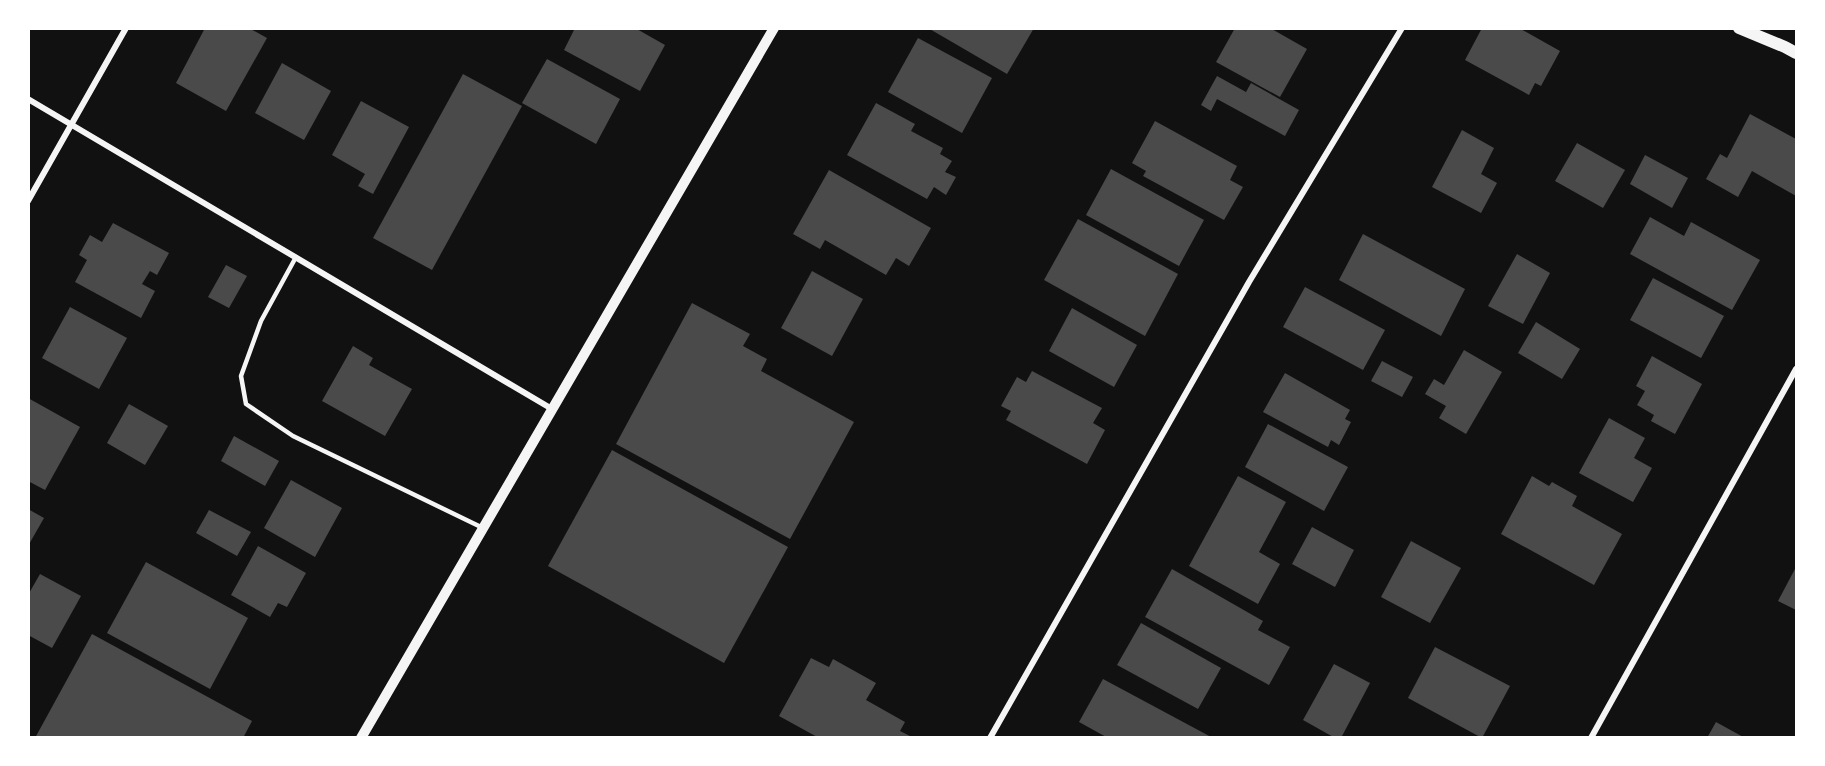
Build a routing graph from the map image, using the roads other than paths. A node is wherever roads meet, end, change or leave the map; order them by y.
1 (126, 28) edge
2 (774, 28) edge
3 (1402, 28) edge
4 (1739, 28) edge
5 (1761, 28) edge
6 (1785, 47) junction
7 (1797, 53) edge
8 (28, 99) edge
9 (72, 124) junction
10 (28, 201) edge
11 (297, 257) junction
12 (1797, 369) edge
13 (552, 409) junction
14 (483, 528) junction
15 (361, 738) edge
16 (990, 738) edge
17 (1590, 738) edge

1 - 9 street
2 - 13 street
3 - 16 street
4 - 6 main road
5 - 6 main road
6 - 7 main road
8 - 9 street
9 - 10 street
9 - 11 street
11 - 13 street
11 - 14 lane
12 - 17 street
13 - 14 street
14 - 15 street

